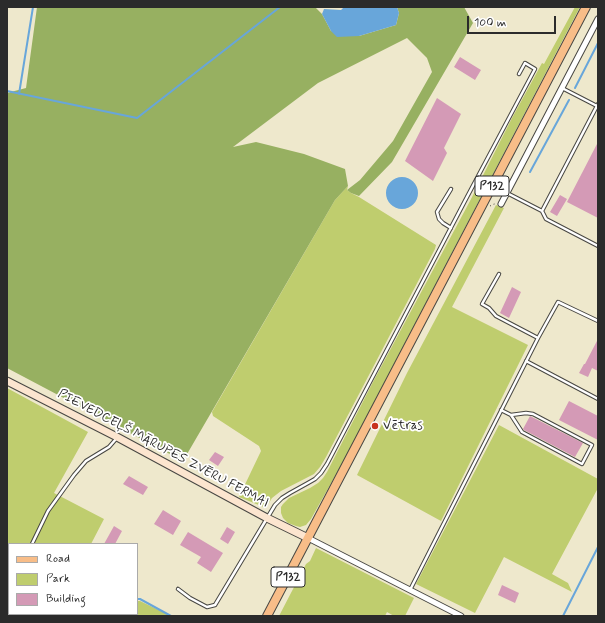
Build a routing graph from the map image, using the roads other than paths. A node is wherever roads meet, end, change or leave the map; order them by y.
1 (586, 7) edge
2 (598, 19) edge
3 (519, 74) dead end
4 (562, 88) junction
5 (597, 105) edge
6 (451, 189) dead end
7 (506, 193) junction
8 (501, 204) dead end
9 (542, 211) junction
10 (451, 228) junction
11 (598, 246) edge
12 (499, 274) dead end
13 (598, 321) edge
14 (538, 338) junction
15 (526, 361) junction
16 (7, 382) edge
17 (598, 398) edge
18 (501, 410) junction
19 (511, 416) junction
20 (118, 438) junction
21 (268, 518) junction
22 (308, 538) junction
23 (32, 543) edge
24 (178, 589) dead end
25 (410, 590) junction
26 (459, 615) edge
27 (267, 616) edge

1 - 22 main road, P132
2 - 4 street
3 - 10 lane
4 - 5 lane
4 - 7 street
5 - 9 lane
6 - 10 lane
7 - 8 street
7 - 9 lane
9 - 11 lane
10 - 21 lane
12 - 14 lane
13 - 14 lane
14 - 15 lane
15 - 17 lane
15 - 18 lane
16 - 20 street, PIEVEDCEĻŠ MĀRUPES ZVĒRU FERMAI
18 - 19 lane
18 - 25 lane
19 - 19 lane
20 - 21 street, PIEVEDCEĻŠ MĀRUPES ZVĒRU FERMAI
20 - 23 lane
21 - 22 street, PIEVEDCEĻŠ MĀRUPES ZVĒRU FERMAI
21 - 24 lane
22 - 25 street
22 - 27 main road, P132
25 - 26 street

